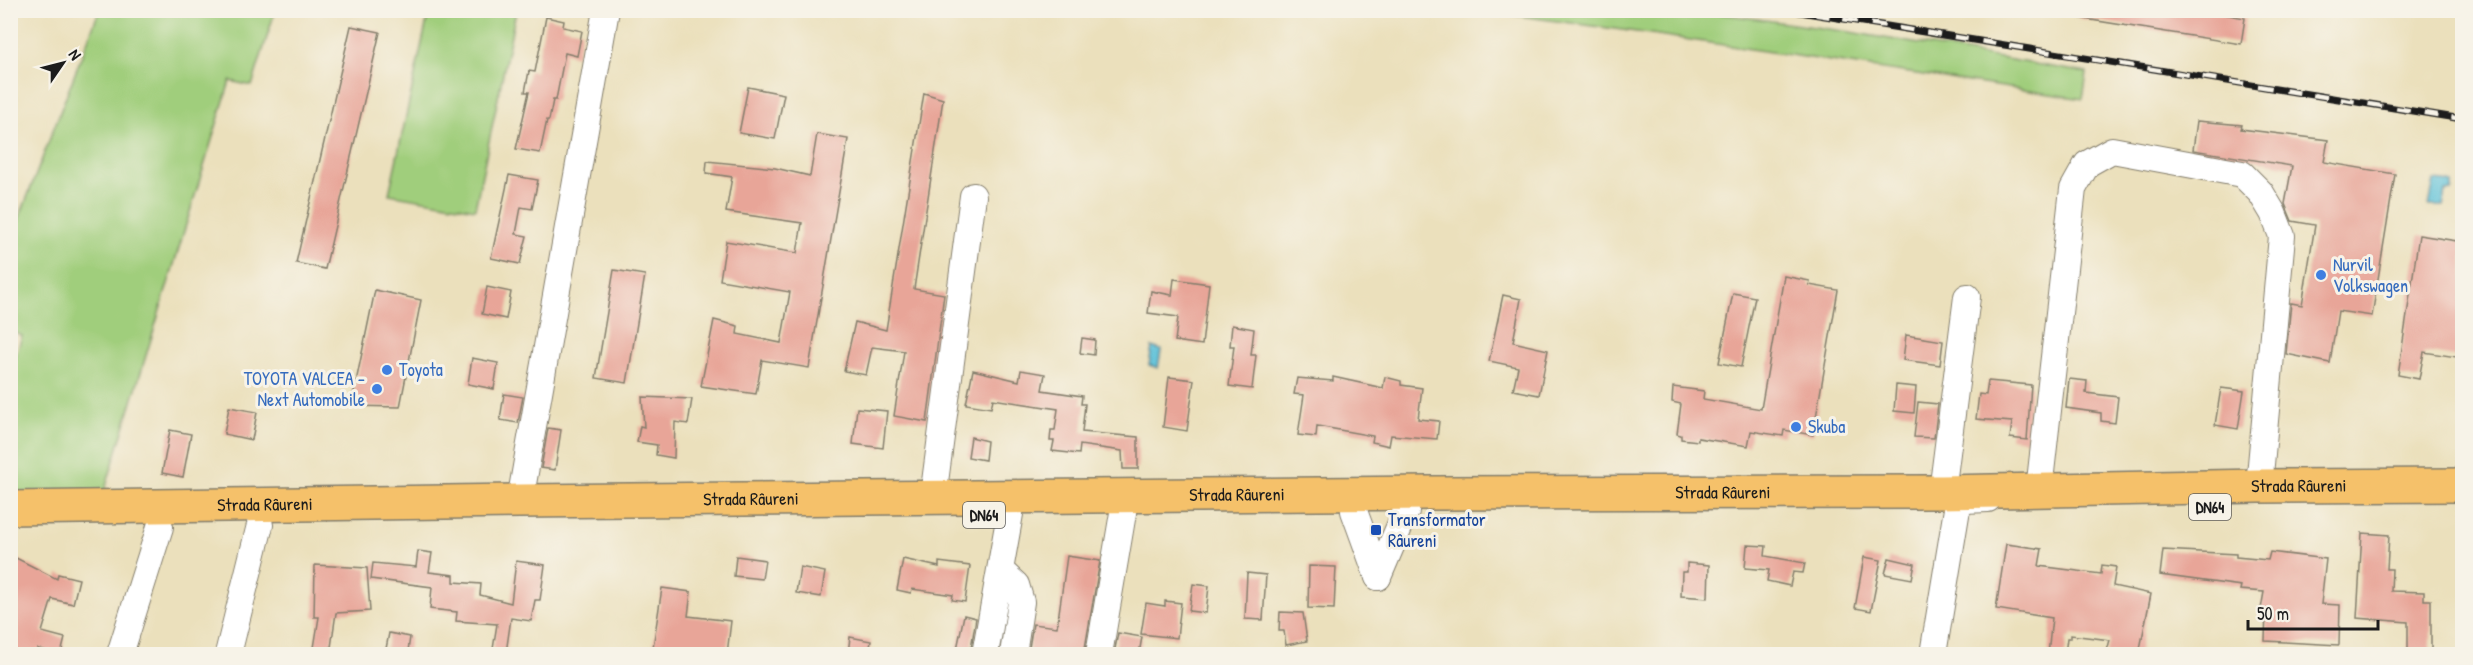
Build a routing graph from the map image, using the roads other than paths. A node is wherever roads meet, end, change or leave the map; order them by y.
1 (606, 10) edge
2 (973, 196) dead end
3 (1967, 297) dead end
4 (2463, 485) edge
5 (2259, 486) junction
6 (2031, 490) junction
7 (933, 497) junction
8 (520, 501) junction
9 (1950, 501) junction
10 (2463, 504) edge
11 (10, 508) edge
12 (1354, 511) junction
13 (1406, 511) junction
14 (1122, 513) junction
15 (1010, 514) junction
16 (260, 525) junction
17 (160, 526) junction
18 (10, 527) edge
19 (1001, 571) junction
20 (125, 651) edge
21 (228, 654) edge
22 (985, 654) edge
23 (1013, 654) edge
24 (1099, 654) edge
25 (1933, 654) edge

1 - 8 street
2 - 7 street
3 - 9 street
4 - 5 main road, Strada Râureni / DN64
5 - 6 main road, Strada Râureni / DN64
5 - 6 street
6 - 9 main road, Strada Râureni / DN64
7 - 8 main road, Strada Râureni / DN64
7 - 9 main road, Strada Râureni / DN64
8 - 11 main road, Strada Râureni / DN64
9 - 10 main road, Strada Râureni / DN64
9 - 13 main road, Strada Râureni / DN64
9 - 25 street
12 - 13 main road, Strada Râureni / DN64
12 - 13 street
12 - 14 main road, Strada Râureni / DN64
14 - 15 main road, Strada Râureni / DN64
14 - 24 street
15 - 16 main road, Strada Râureni / DN64
15 - 19 street
16 - 17 main road, Strada Râureni / DN64
16 - 21 street
17 - 18 main road, Strada Râureni / DN64
17 - 20 street
19 - 22 street
19 - 23 street

